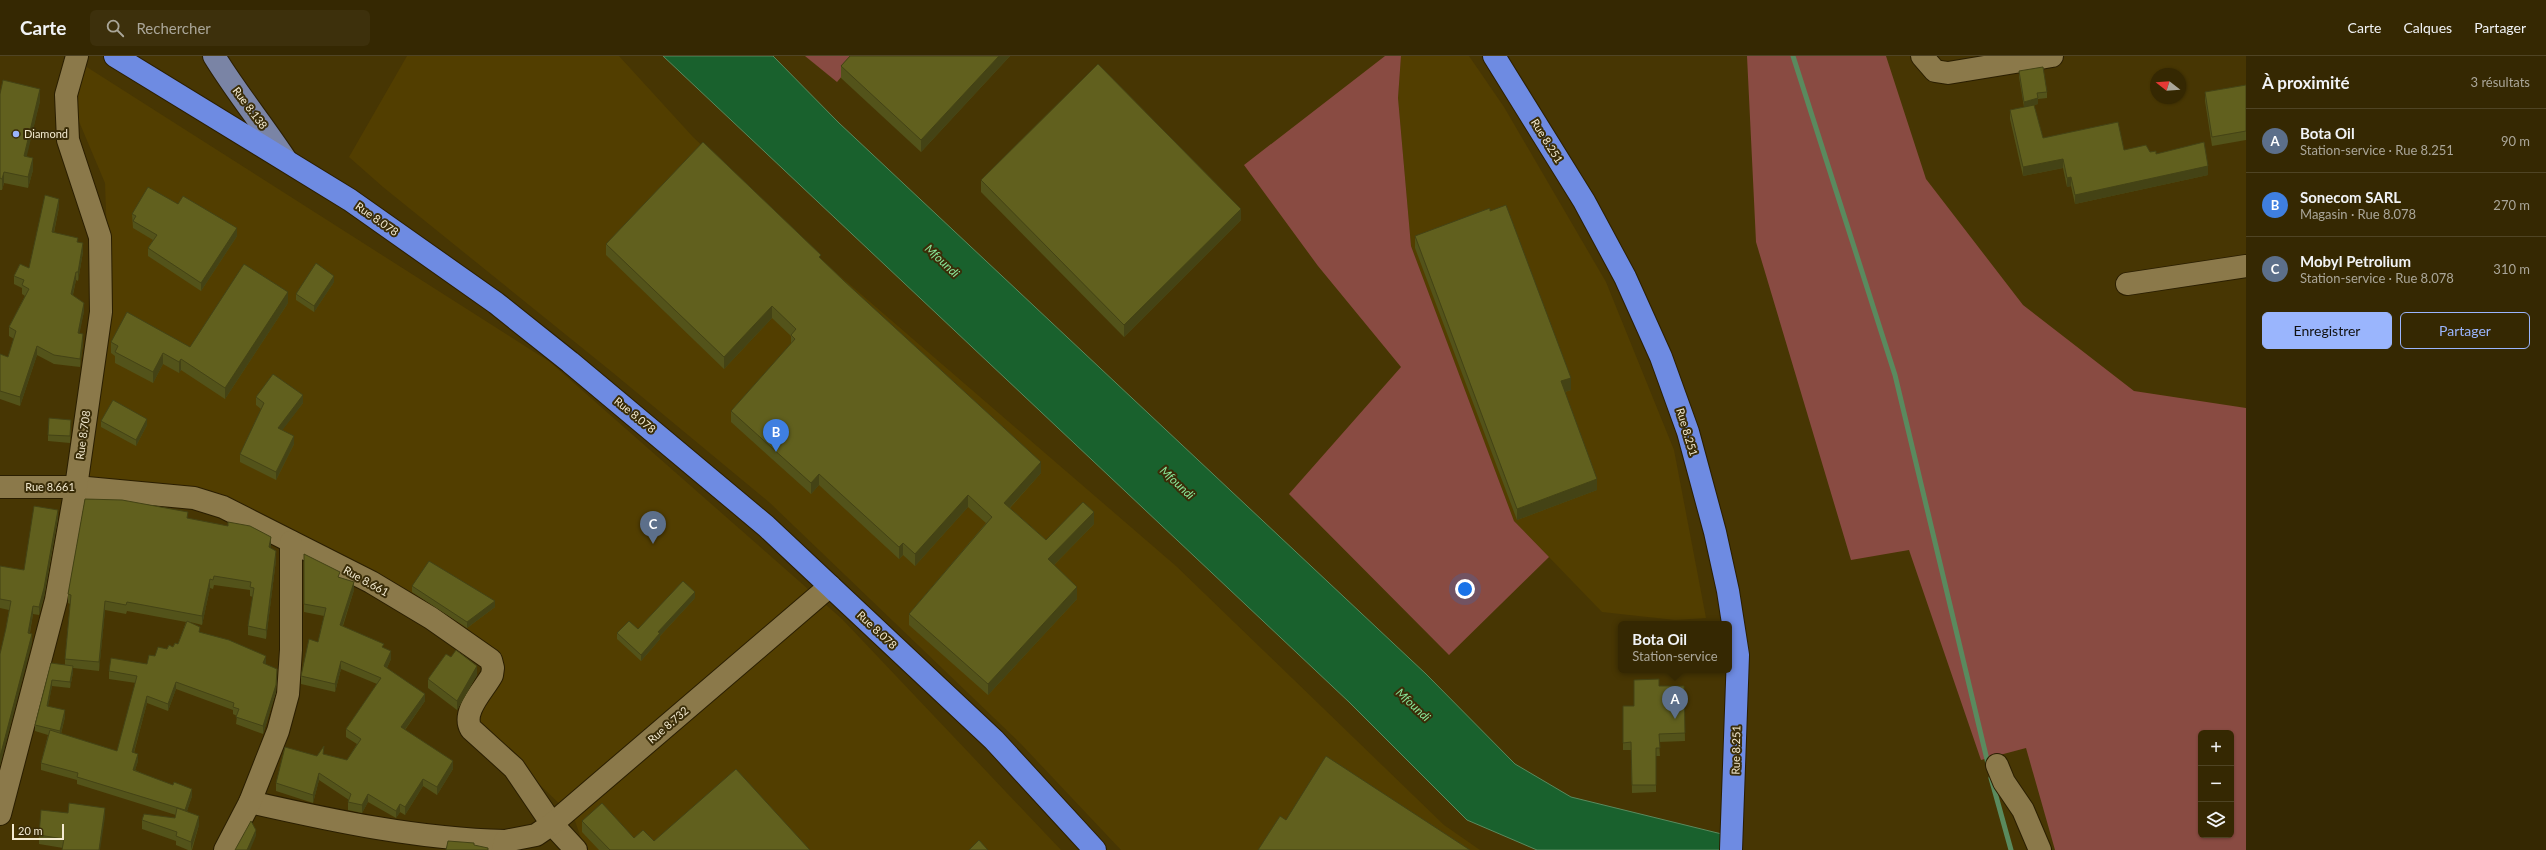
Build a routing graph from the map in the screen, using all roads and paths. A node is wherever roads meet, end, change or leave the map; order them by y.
1 (76, 56) edge
2 (115, 56) edge
3 (214, 56) edge
4 (1494, 56) edge
5 (1922, 56) edge
6 (2052, 56) edge
7 (286, 160) junction
8 (2246, 266) edge
9 (2127, 284) dead end
10 (0, 487) edge
11 (76, 487) junction
12 (291, 542) junction
13 (830, 586) junction
14 (1996, 765) dead end
15 (250, 802) junction
16 (0, 814) edge
17 (552, 824) junction
18 (1732, 843) edge
19 (504, 846) edge
20 (225, 850) edge
21 (576, 850) edge
22 (1095, 850) edge
23 (2040, 850) edge

1 - 11 street, Rue 8.708
2 - 7 highway, Rue 8.078
3 - 7 main road, Rue 8.138
4 - 18 highway, Rue 8.251
5 - 6 street
7 - 13 highway, Rue 8.078
8 - 9 street
10 - 11 street, Rue 8.661
11 - 12 street, Rue 8.661
11 - 16 street, Rue 8.708
12 - 15 street
12 - 17 street, Rue 8.661
13 - 17 street, Rue 8.732
13 - 22 highway, Rue 8.078
14 - 23 street
15 - 19 street, Rue 8.732
15 - 20 street
17 - 19 street, Rue 8.732
17 - 21 street, Rue 8.661

